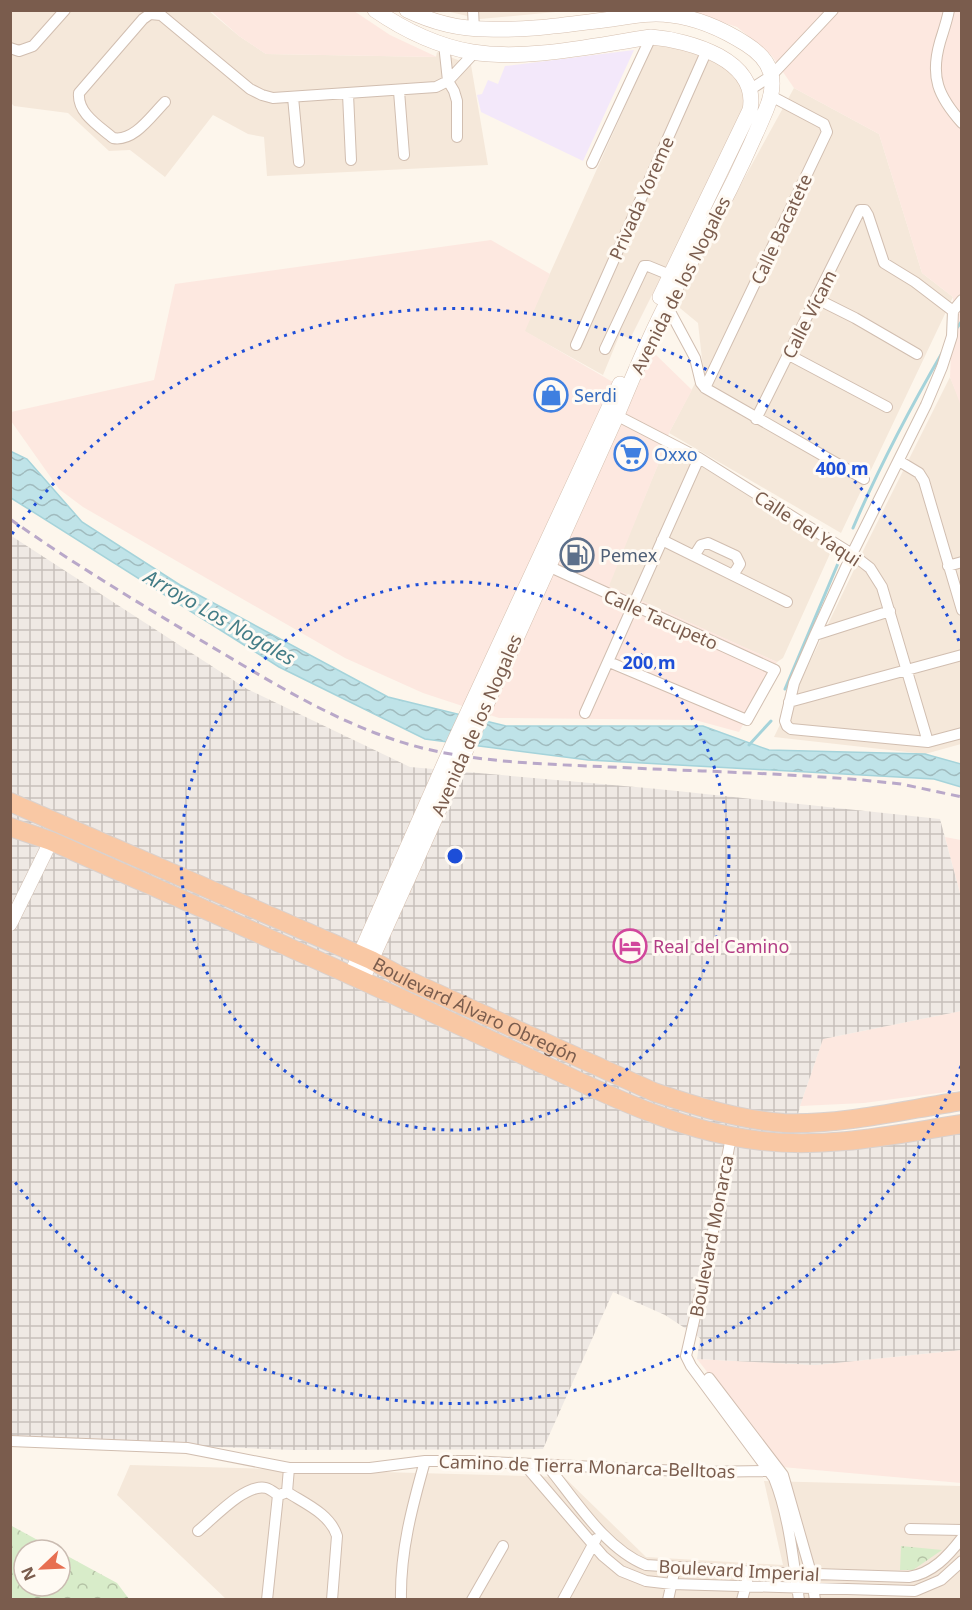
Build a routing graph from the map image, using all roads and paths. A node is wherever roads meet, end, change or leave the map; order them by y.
1 (65, 10) edge
2 (375, 10) edge
3 (407, 10) edge
4 (473, 10) edge
5 (833, 10) edge
6 (949, 10) edge
7 (648, 12) edge
8 (474, 29) junction
9 (651, 37) junction
10 (444, 44) junction
11 (10, 48) edge
12 (754, 50) junction
13 (707, 51) junction
14 (475, 52) junction
15 (736, 69) junction
16 (771, 76) junction
17 (448, 81) junction
18 (751, 89) junction
19 (399, 91) junction
20 (348, 94) junction
21 (771, 96) junction
22 (293, 97) junction
23 (165, 102) dead end
24 (962, 123) edge
25 (457, 137) dead end
26 (404, 155) dead end
27 (351, 160) dead end
28 (299, 162) dead end
29 (592, 163) dead end
30 (670, 275) junction
31 (817, 299) junction
32 (962, 300) edge
33 (666, 304) junction
34 (953, 311) junction
35 (576, 345) dead end
36 (605, 349) dead end
37 (917, 354) dead end
38 (789, 355) junction
39 (705, 388) junction
40 (887, 407) dead end
41 (612, 413) junction
42 (756, 419) junction
43 (699, 458) junction
44 (899, 461) junction
45 (864, 479) dead end
46 (662, 540) junction
47 (852, 554) junction
48 (694, 556) junction
49 (962, 562) edge
50 (548, 566) junction
51 (948, 566) junction
52 (733, 575) junction
53 (787, 602) dead end
54 (633, 607) junction
55 (962, 610) edge
56 (890, 611) junction
57 (815, 635) junction
58 (962, 655) edge
59 (609, 662) junction
60 (907, 670) junction
61 (789, 702) junction
62 (585, 713) dead end
63 (474, 714) junction
64 (962, 733) edge
65 (928, 742) junction
66 (10, 802) edge
67 (10, 828) edge
68 (51, 842) junction
69 (10, 924) edge
70 (365, 958) junction
71 (356, 977) junction
72 (962, 1101) edge
73 (962, 1124) edge
74 (731, 1137) junction
75 (691, 1335) junction
76 (10, 1441) edge
77 (425, 1461) junction
78 (524, 1464) junction
79 (546, 1464) junction
80 (289, 1468) junction
81 (769, 1471) junction
82 (283, 1494) junction
83 (910, 1529) dead end
84 (962, 1530) edge
85 (198, 1532) dead end
86 (601, 1532) junction
87 (962, 1538) edge
88 (593, 1544) junction
89 (503, 1546) dead end
90 (962, 1561) edge
91 (675, 1568) junction
92 (754, 1572) junction
93 (795, 1573) junction
94 (811, 1573) junction
95 (861, 1575) junction
96 (672, 1584) junction
97 (751, 1587) junction
98 (797, 1587) junction
99 (813, 1587) junction
100 (862, 1594) edge
101 (267, 1599) edge
102 (332, 1599) edge
103 (401, 1599) edge
104 (472, 1599) edge
105 (563, 1599) edge
106 (668, 1599) edge
107 (742, 1599) edge
108 (757, 1599) edge
109 (799, 1599) edge
110 (815, 1599) edge

1 - 11 street
2 - 10 main road
3 - 8 main road
4 - 8 street
5 - 16 street
6 - 24 street
7 - 8 main road
7 - 12 main road
9 - 13 main road
9 - 14 main road
9 - 29 street
10 - 14 main road
10 - 17 street
12 - 15 main road
12 - 16 main road
13 - 15 main road
13 - 35 street, Privada Yoreme
14 - 17 street
15 - 18 main road
16 - 18 street
16 - 21 main road, Avenida de los Nogales
17 - 19 street
17 - 25 street
18 - 30 main road, Avenida de los Nogales
19 - 20 street
19 - 26 street
20 - 22 street
20 - 27 street
21 - 33 main road, Avenida de los Nogales
21 - 39 street, Calle Bacatete
22 - 23 street
22 - 28 street
30 - 36 street
30 - 41 main road, Avenida de los Nogales
31 - 34 street, Calle Vícam
31 - 37 street
31 - 38 street, Calle Vícam
32 - 34 street
33 - 39 street
33 - 41 main road, Avenida de los Nogales
34 - 44 street
38 - 40 street
38 - 42 street, Calle Vícam
39 - 42 street
41 - 43 street, Calle del Yaqui
41 - 50 main road, Avenida de los Nogales
41 - 63 main road, Avenida de los Nogales
42 - 45 street
43 - 46 street
43 - 47 street, Calle del Yaqui
44 - 47 street
44 - 51 street
46 - 48 street
46 - 54 street
47 - 56 street, Calle del Yaqui
47 - 57 street
48 - 52 street
48 - 52 street
49 - 51 street
50 - 54 street, Calle Tacupeto
50 - 63 main road, Avenida de los Nogales
51 - 55 street
52 - 53 street
54 - 59 street
54 - 59 street, Calle Tacupeto
56 - 57 street
56 - 60 street, Calle del Yaqui
57 - 61 street
58 - 60 street
59 - 62 street
60 - 61 street
60 - 65 street, Calle del Yaqui
61 - 65 street
63 - 70 main road, Avenida de los Nogales
64 - 65 street
66 - 70 highway, Boulevard Álvaro Obregón
67 - 68 highway, Boulevard Álvaro Obregón
68 - 69 street
68 - 71 highway, Boulevard Álvaro Obregón
70 - 71 main road, Avenida de los Nogales
70 - 72 highway, Boulevard Álvaro Obregón
71 - 74 highway, Boulevard Álvaro Obregón
73 - 74 highway, Boulevard Álvaro Obregón
74 - 75 street, Boulevard Monarca
75 - 81 street, Boulevard Monarca
75 - 94 street, Boulevard Monarca
76 - 80 street, Camino de Tierra Monarca-Belltoas
77 - 78 street, Camino de Tierra Monarca-Belltoas
77 - 80 street, Camino de Tierra Monarca-Belltoas
77 - 103 street
78 - 79 street, Camino de Tierra Monarca-Belltoas
78 - 88 street, Boulevard Imperial
79 - 81 street, Camino de Tierra Monarca-Belltoas
79 - 86 street, Boulevard Imperial
80 - 82 street
81 - 93 street, Boulevard Monarca
82 - 85 street
82 - 101 street
82 - 102 street
83 - 84 street
86 - 88 street
86 - 91 street, Boulevard Imperial
87 - 95 street, Boulevard Imperial
88 - 96 street, Boulevard Imperial
88 - 105 street
89 - 104 street
90 - 100 street, Boulevard Imperial
91 - 92 street, Boulevard Imperial
91 - 96 street
92 - 93 street, Boulevard Imperial
92 - 97 street
93 - 94 street, Boulevard Imperial
93 - 98 street, Boulevard Monarca
94 - 95 street, Boulevard Imperial
94 - 99 street, Boulevard Monarca
95 - 100 street
96 - 97 street, Boulevard Imperial
96 - 106 street
97 - 98 street, Boulevard Imperial
97 - 107 street
97 - 108 street
98 - 99 street, Boulevard Imperial
98 - 109 street, Boulevard Monarca
99 - 100 street, Boulevard Imperial
99 - 110 street, Boulevard Monarca

